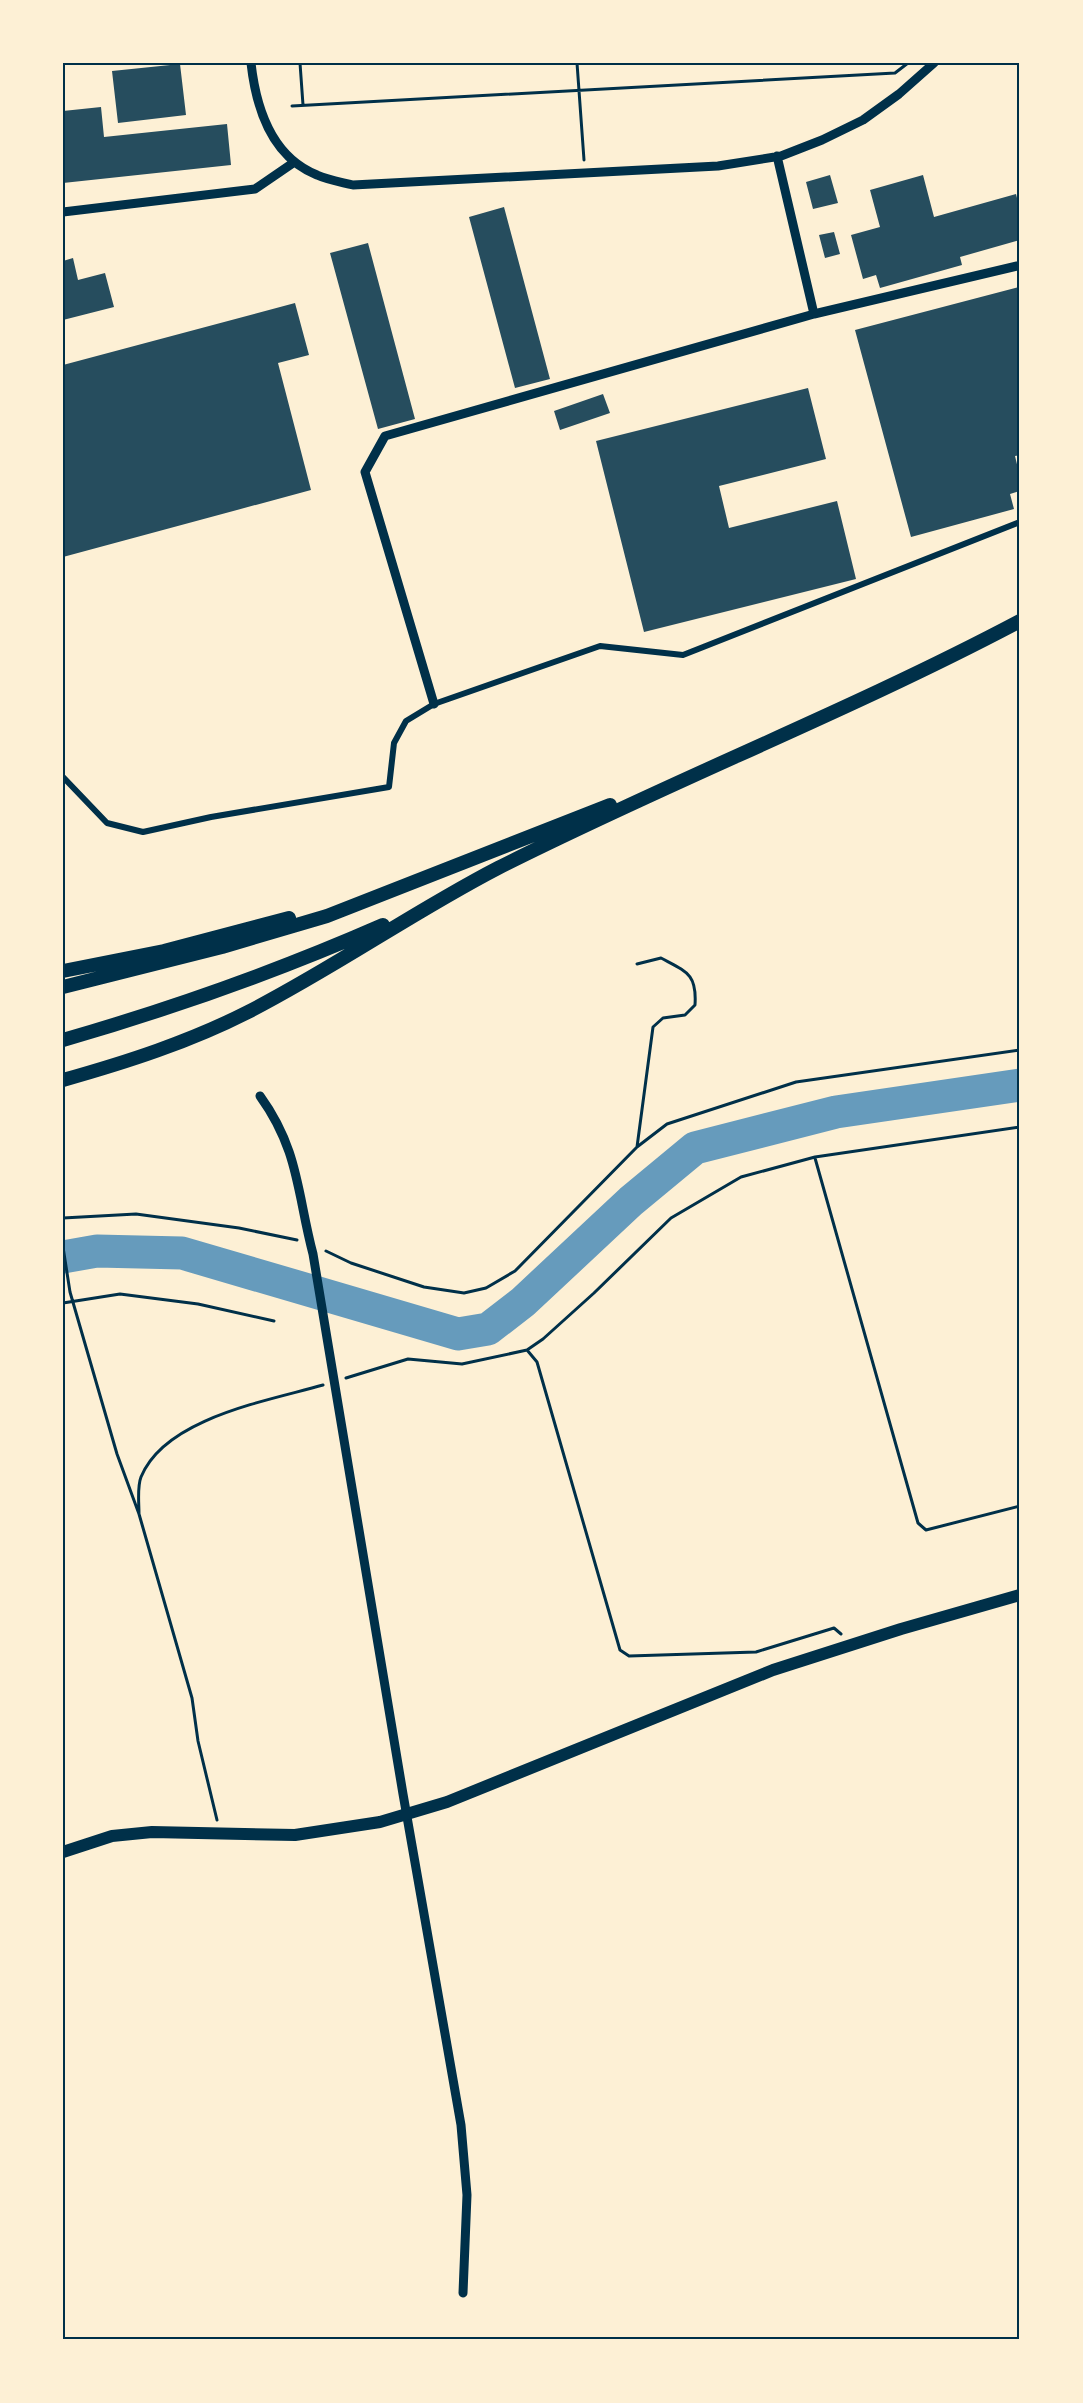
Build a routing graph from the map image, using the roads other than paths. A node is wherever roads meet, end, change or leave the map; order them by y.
1 (251, 63) edge
2 (934, 63) edge
3 (777, 156) junction
4 (293, 163) junction
5 (63, 212) edge
6 (1017, 266) dead end
7 (814, 314) junction
8 (1020, 522) edge
9 (1020, 621) edge
10 (434, 704) junction
11 (715, 764) junction
12 (63, 777) edge
13 (425, 876) junction
14 (450, 893) junction
15 (63, 971) edge
16 (63, 987) edge
17 (63, 1040) edge
18 (63, 1080) edge
19 (260, 1096) dead end
20 (1020, 1595) edge
21 (63, 1852) edge
22 (464, 2293) dead end

1 - 4 street
2 - 3 street
3 - 4 street
3 - 7 street
4 - 5 street
6 - 7 street
7 - 10 street
8 - 10 street
9 - 11 highway
10 - 12 street
11 - 13 highway
11 - 14 highway
13 - 15 highway
13 - 16 highway
14 - 17 highway
14 - 18 highway
19 - 22 street
20 - 21 highway

